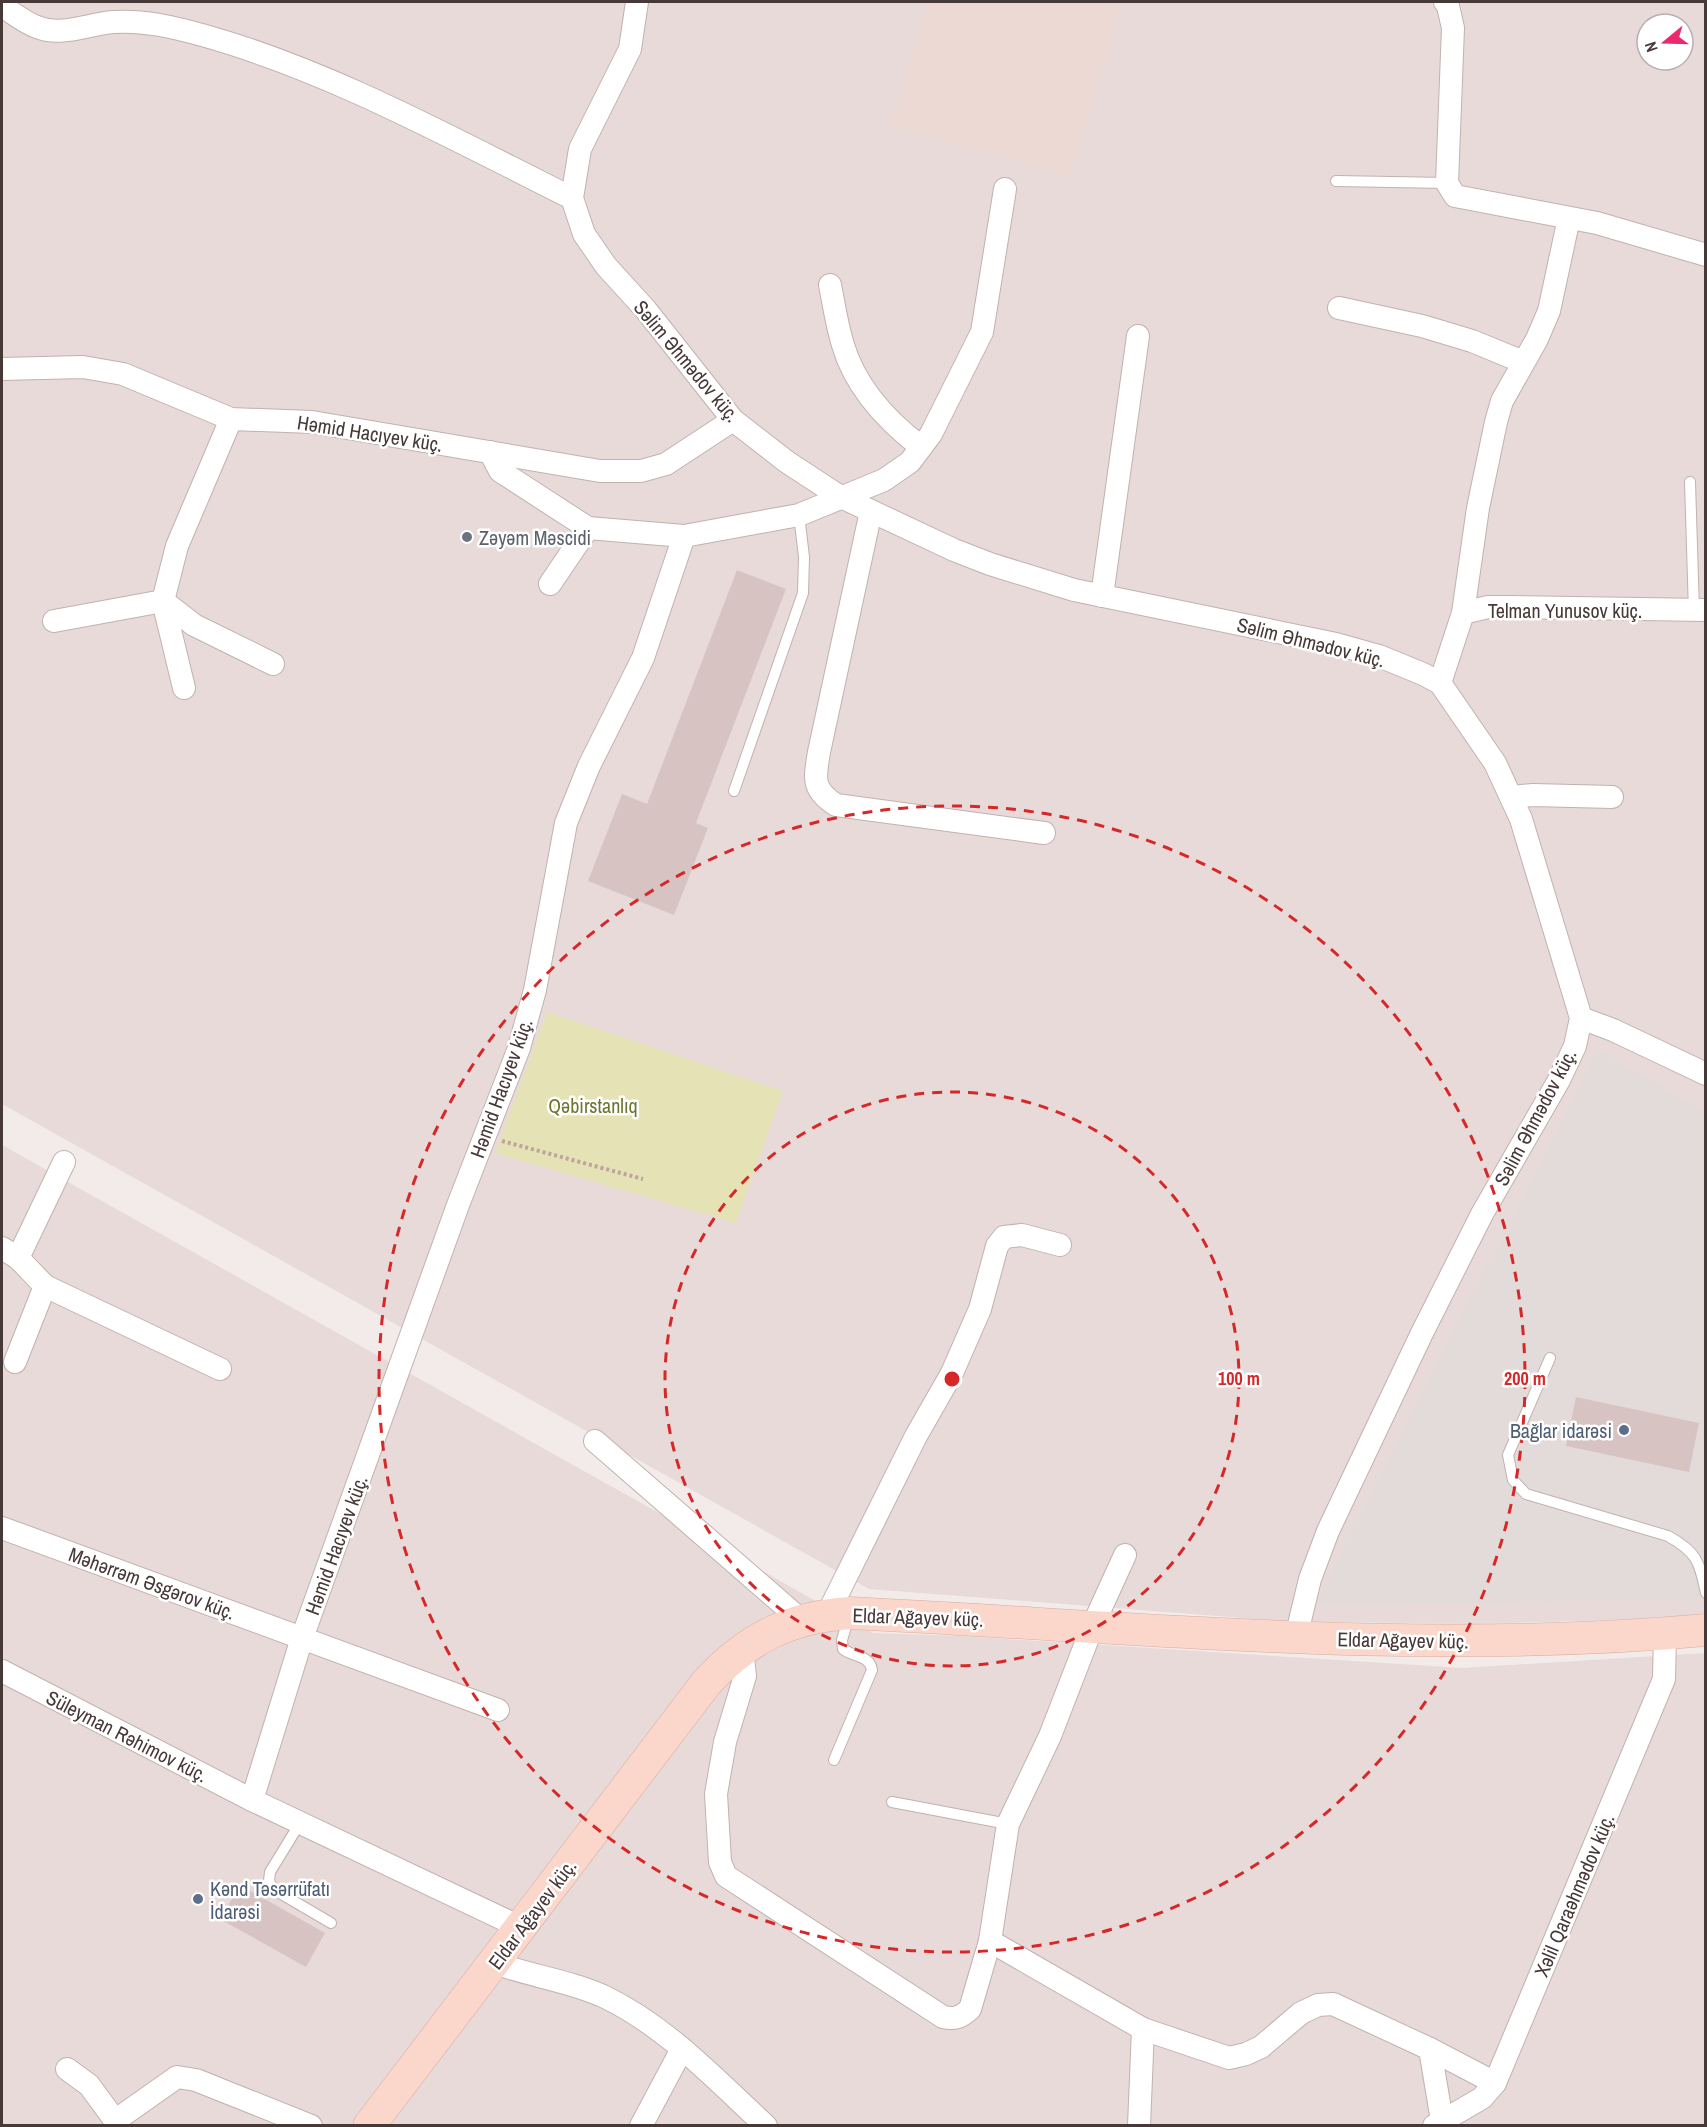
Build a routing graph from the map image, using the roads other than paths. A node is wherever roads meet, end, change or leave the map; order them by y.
1 (637, 2) edge
2 (1445, 2) edge
3 (2, 6) edge
4 (1336, 181) dead end
5 (1447, 183) junction
6 (1005, 189) dead end
7 (572, 198) junction
8 (1569, 218) junction
9 (1706, 255) edge
10 (830, 285) dead end
11 (1338, 308) dead end
12 (1138, 336) dead end
13 (1523, 363) junction
14 (2, 369) edge
15 (231, 419) junction
16 (733, 420) junction
17 (921, 447) junction
18 (490, 452) junction
19 (1689, 482) dead end
20 (839, 496) junction
21 (871, 511) junction
22 (799, 515) junction
23 (588, 528) junction
24 (684, 536) junction
25 (550, 584) dead end
26 (1102, 596) junction
27 (163, 601) junction
28 (1700, 611) edge
29 (1463, 613) junction
30 (54, 621) dead end
31 (273, 664) dead end
32 (1440, 683) junction
33 (184, 688) dead end
34 (734, 791) dead end
35 (1511, 797) junction
36 (1612, 797) dead end
37 (1044, 833) dead end
38 (1581, 1018) junction
39 (1706, 1074) edge
40 (64, 1162) dead end
41 (1060, 1245) dead end
42 (10, 1253) edge
43 (45, 1286) junction
44 (1550, 1358) dead end
45 (15, 1362) dead end
46 (220, 1369) dead end
47 (595, 1442) dead end
48 (2, 1528) edge
49 (1125, 1555) dead end
50 (1706, 1593) edge
51 (826, 1616) junction
52 (1093, 1625) junction
53 (1706, 1630) edge
54 (1665, 1634) junction
55 (1296, 1637) junction
56 (303, 1638) junction
57 (742, 1649) junction
58 (2, 1671) edge
59 (498, 1710) dead end
60 (834, 1760) dead end
61 (252, 1800) junction
62 (892, 1802) dead end
63 (300, 1823) junction
64 (1008, 1824) junction
65 (331, 1923) dead end
66 (522, 1928) junction
67 (990, 1941) junction
68 (495, 1963) junction
69 (1143, 2030) junction
70 (682, 2049) junction
71 (1430, 2049) junction
72 (67, 2069) dead end
73 (1496, 2083) junction
74 (117, 2123) edge
75 (1438, 2123) edge
76 (311, 2126) edge
77 (369, 2126) edge
78 (641, 2126) edge
79 (766, 2126) edge
80 (1139, 2126) edge

1 - 7 street, Səlim Əhmədov küç.
2 - 5 street
3 - 7 street
4 - 5 lane
5 - 8 street
6 - 17 street
7 - 16 street, Səlim Əhmədov küç.
8 - 9 street
8 - 13 street
10 - 17 street
11 - 13 street
12 - 26 street
13 - 29 street
14 - 15 street, Həmid Hacıyev küç.
15 - 18 street, Həmid Hacıyev küç.
15 - 27 street
16 - 18 street, Həmid Hacıyev küç.
16 - 20 street, Səlim Əhmədov küç.
17 - 20 street
18 - 23 street
19 - 28 lane
20 - 21 street, Səlim Əhmədov küç.
20 - 22 street
21 - 26 street, Səlim Əhmədov küç.
21 - 37 street
22 - 24 street
22 - 34 lane
23 - 24 street
23 - 25 street
24 - 56 street, Həmid Hacıyev küç.
26 - 32 street, Səlim Əhmədov küç.
27 - 30 street
27 - 31 street
27 - 33 street
28 - 29 street, Telman Yunusov küç.
29 - 32 street, Telman Yunusov küç.
32 - 35 street, Səlim Əhmədov küç.
35 - 36 street
35 - 38 street, Səlim Əhmədov küç.
38 - 39 street
38 - 55 street, Səlim Əhmədov küç.
40 - 42 street
41 - 51 street
42 - 43 street
43 - 45 street
43 - 46 street
44 - 50 lane
47 - 51 street
48 - 56 street, Məhərrəm Əsgərov küç.
49 - 52 street
51 - 52 main road, Eldar Ağayev küç.
51 - 57 main road, Eldar Ağayev küç.
51 - 60 lane
52 - 55 main road, Eldar Ağayev küç.
52 - 64 street
53 - 54 main road, Eldar Ağayev küç.
54 - 55 main road, Eldar Ağayev küç.
54 - 73 street, Xəlil Qaraəhmədov küç.
56 - 59 street, Məhərrəm Əsgərov küç.
56 - 61 street, Həmid Hacıyev küç.
57 - 66 main road, Eldar Ağayev küç.
57 - 67 street
58 - 61 street, Süleyman Rəhimov küç.
61 - 63 street, Süleyman Rəhimov küç.
62 - 64 lane
63 - 65 lane
63 - 66 street, Süleyman Rəhimov küç.
64 - 67 street
66 - 68 main road, Eldar Ağayev küç.
67 - 69 street
68 - 70 street
68 - 77 main road, Eldar Ağayev küç.
69 - 71 street
69 - 80 street
70 - 78 street
70 - 79 street
71 - 73 street
71 - 75 street
72 - 74 street
73 - 75 street, Xəlil Qaraəhmədov küç.
74 - 76 street

